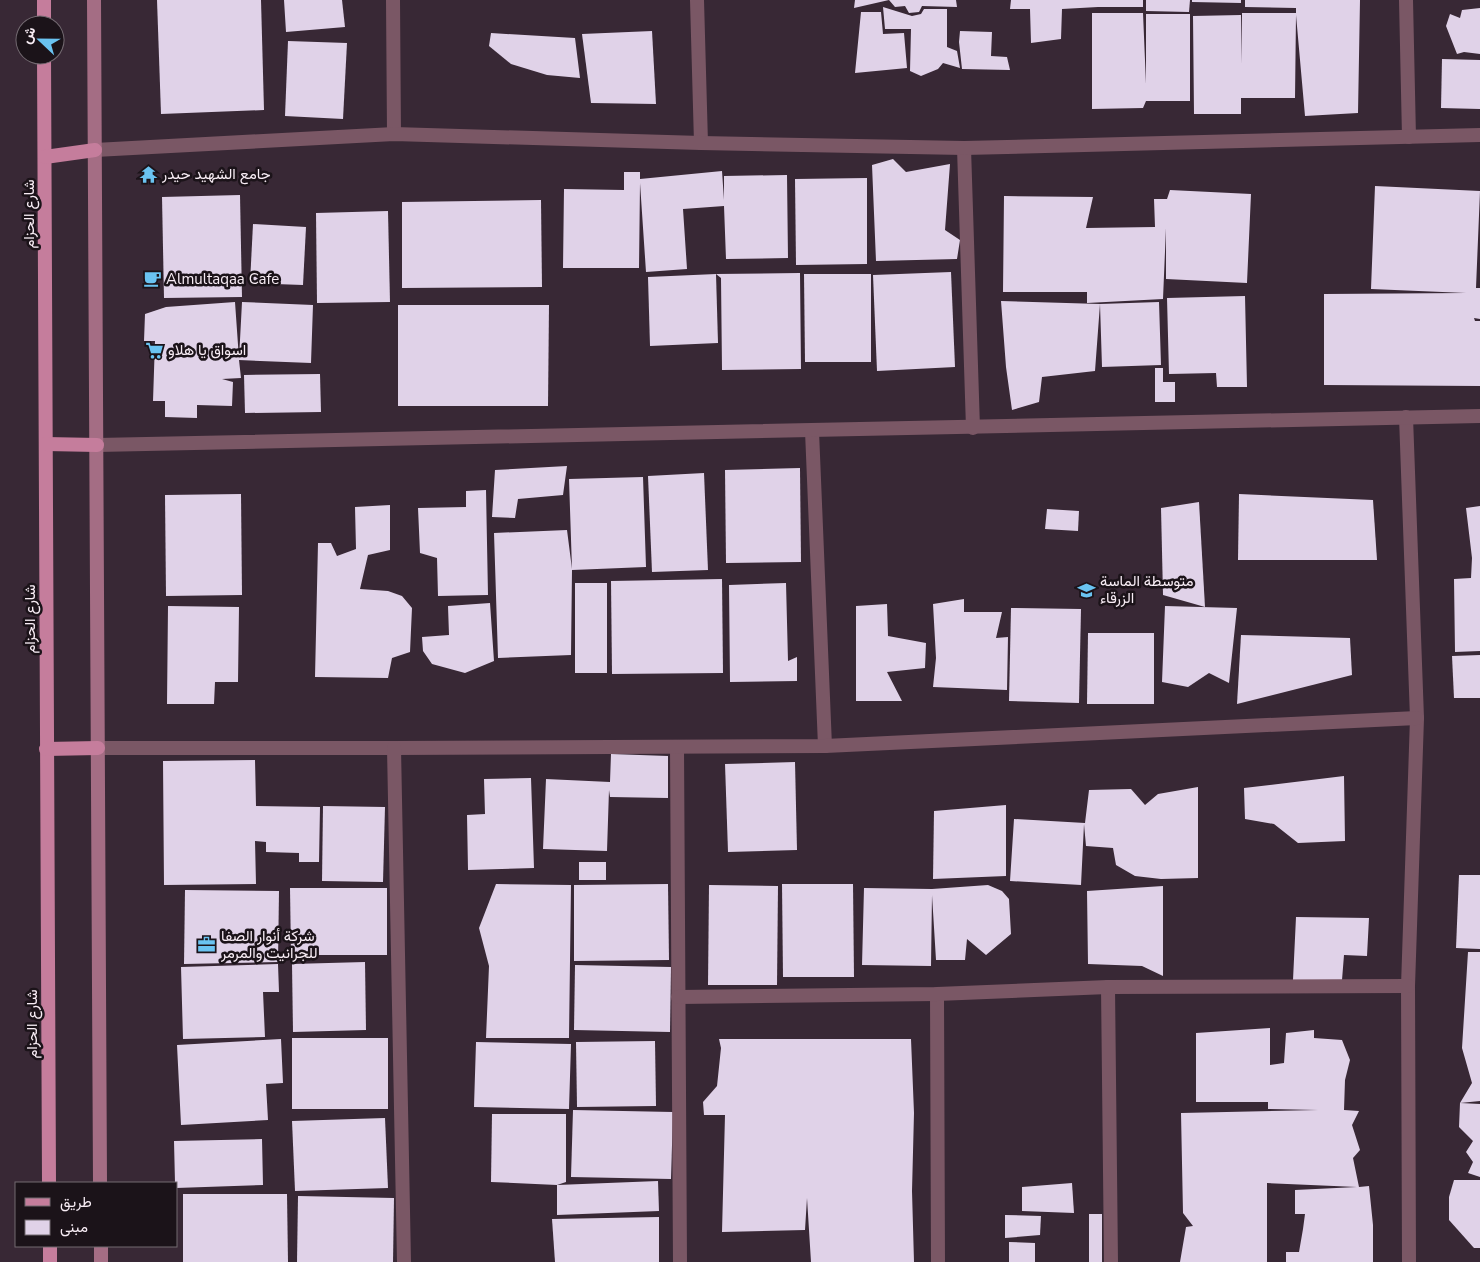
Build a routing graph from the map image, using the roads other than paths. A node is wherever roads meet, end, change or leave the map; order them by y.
1 (44, 0) edge
2 (94, 0) edge
3 (393, 0) edge
4 (697, 0) edge
5 (1406, 0) edge
6 (44, 15) edge
7 (44, 65) edge
8 (394, 134) junction
9 (1480, 135) edge
10 (1410, 137) junction
11 (701, 142) junction
12 (964, 148) junction
13 (95, 150) junction
14 (45, 157) junction
15 (1480, 416) edge
16 (1406, 417) junction
17 (972, 428) junction
18 (812, 431) junction
19 (46, 444) junction
20 (97, 445) junction
21 (1417, 718) junction
22 (825, 746) junction
23 (677, 747) junction
24 (46, 748) junction
25 (98, 748) junction
26 (394, 748) junction
27 (1408, 986) junction
28 (1108, 987) junction
29 (937, 994) junction
30 (678, 997) junction
31 (49, 1182) edge
32 (100, 1182) edge
33 (50, 1247) edge
34 (101, 1247) edge
35 (50, 1262) edge
36 (101, 1262) edge
37 (404, 1262) edge
38 (680, 1262) edge
39 (938, 1262) edge
40 (1111, 1262) edge
41 (1410, 1262) edge

1 - 6 main road
2 - 13 main road
3 - 8 street
4 - 11 street
5 - 10 street
7 - 14 main road, شارع الحزام
8 - 11 street
8 - 13 street
9 - 10 street
10 - 12 street
11 - 12 street
12 - 17 street
13 - 14 main road
13 - 20 main road
14 - 19 main road, شارع الحزام
15 - 16 street
16 - 17 street
16 - 21 street
17 - 18 street
18 - 20 street
18 - 22 street
19 - 20 main road
19 - 24 main road, شارع الحزام
20 - 25 main road
21 - 22 street
21 - 27 street
22 - 23 street
23 - 26 street
23 - 30 street
24 - 25 main road
24 - 31 main road, شارع الحزام
25 - 26 street
25 - 32 main road
26 - 37 street
27 - 28 street
27 - 41 street
28 - 29 street
28 - 40 street
29 - 30 street
29 - 39 street
30 - 38 street
33 - 35 main road
34 - 36 main road

